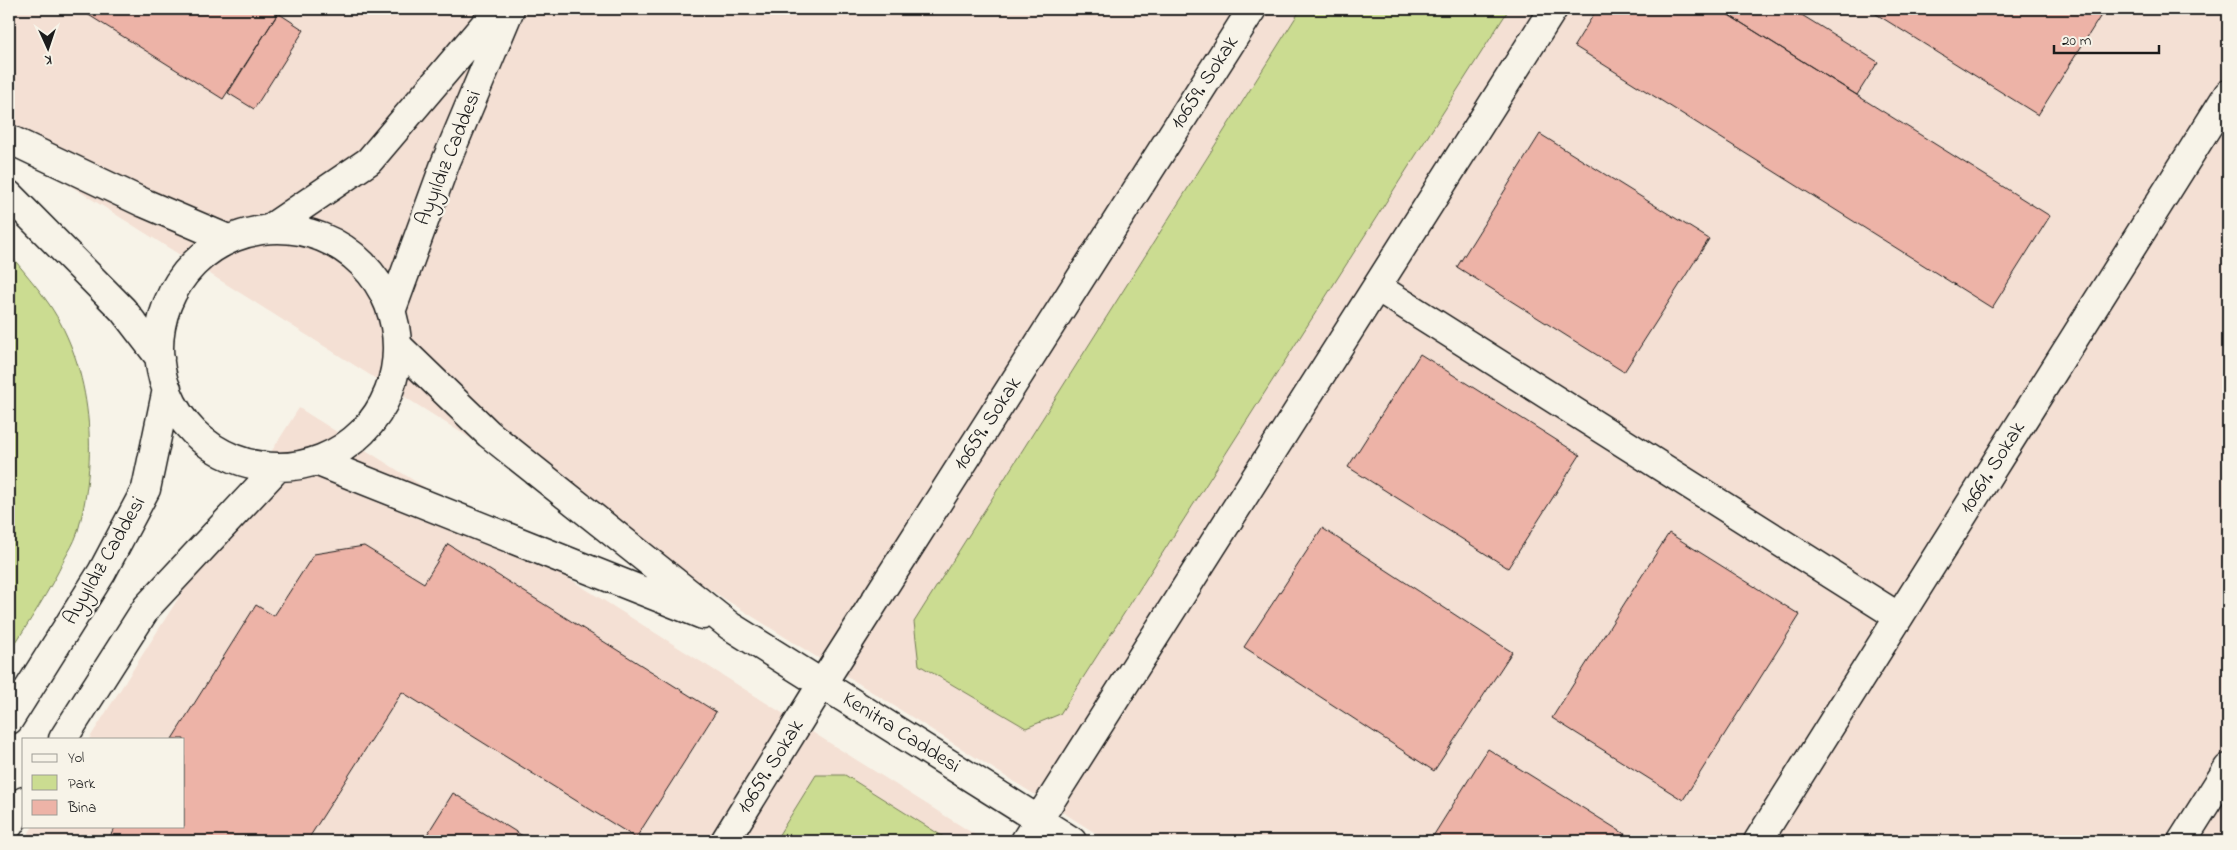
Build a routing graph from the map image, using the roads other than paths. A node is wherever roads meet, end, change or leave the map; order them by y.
1 (498, 9) edge
2 (510, 9) edge
3 (1252, 9) edge
4 (1553, 9) edge
5 (2228, 94) edge
6 (9, 138) edge
7 (9, 196) edge
8 (269, 228) junction
9 (228, 239) junction
10 (1377, 287) junction
11 (392, 309) junction
12 (398, 346) junction
13 (160, 358) junction
14 (167, 389) junction
15 (316, 461) junction
16 (278, 467) junction
17 (1899, 617) junction
18 (730, 626) junction
19 (822, 684) junction
20 (9, 720) edge
21 (65, 738) edge
22 (2228, 768) edge
23 (22, 804) edge
24 (9, 825) edge
25 (1032, 831) edge
26 (725, 841) edge
27 (1072, 841) edge
28 (1758, 841) edge
29 (2182, 841) edge

1 - 8 street, Ayyıldız Caddesi
2 - 11 street, Ayyıldız Caddesi
3 - 19 street, 10659. Sokak
4 - 10 street
5 - 17 street, 10661. Sokak
6 - 9 street
7 - 13 street
8 - 9 street
8 - 11 street
9 - 13 street
10 - 17 street
10 - 25 street
11 - 12 street
12 - 15 street
12 - 18 street
13 - 14 street
14 - 16 street
14 - 20 street, Ayyıldız Caddesi
15 - 16 street
15 - 18 street
16 - 21 street
17 - 28 street, 10661. Sokak
18 - 19 street, Kenitra Caddesi
19 - 25 street, Kenitra Caddesi
19 - 26 street, 10659. Sokak
22 - 29 street
23 - 24 street
25 - 27 street, Kenitra Caddesi

